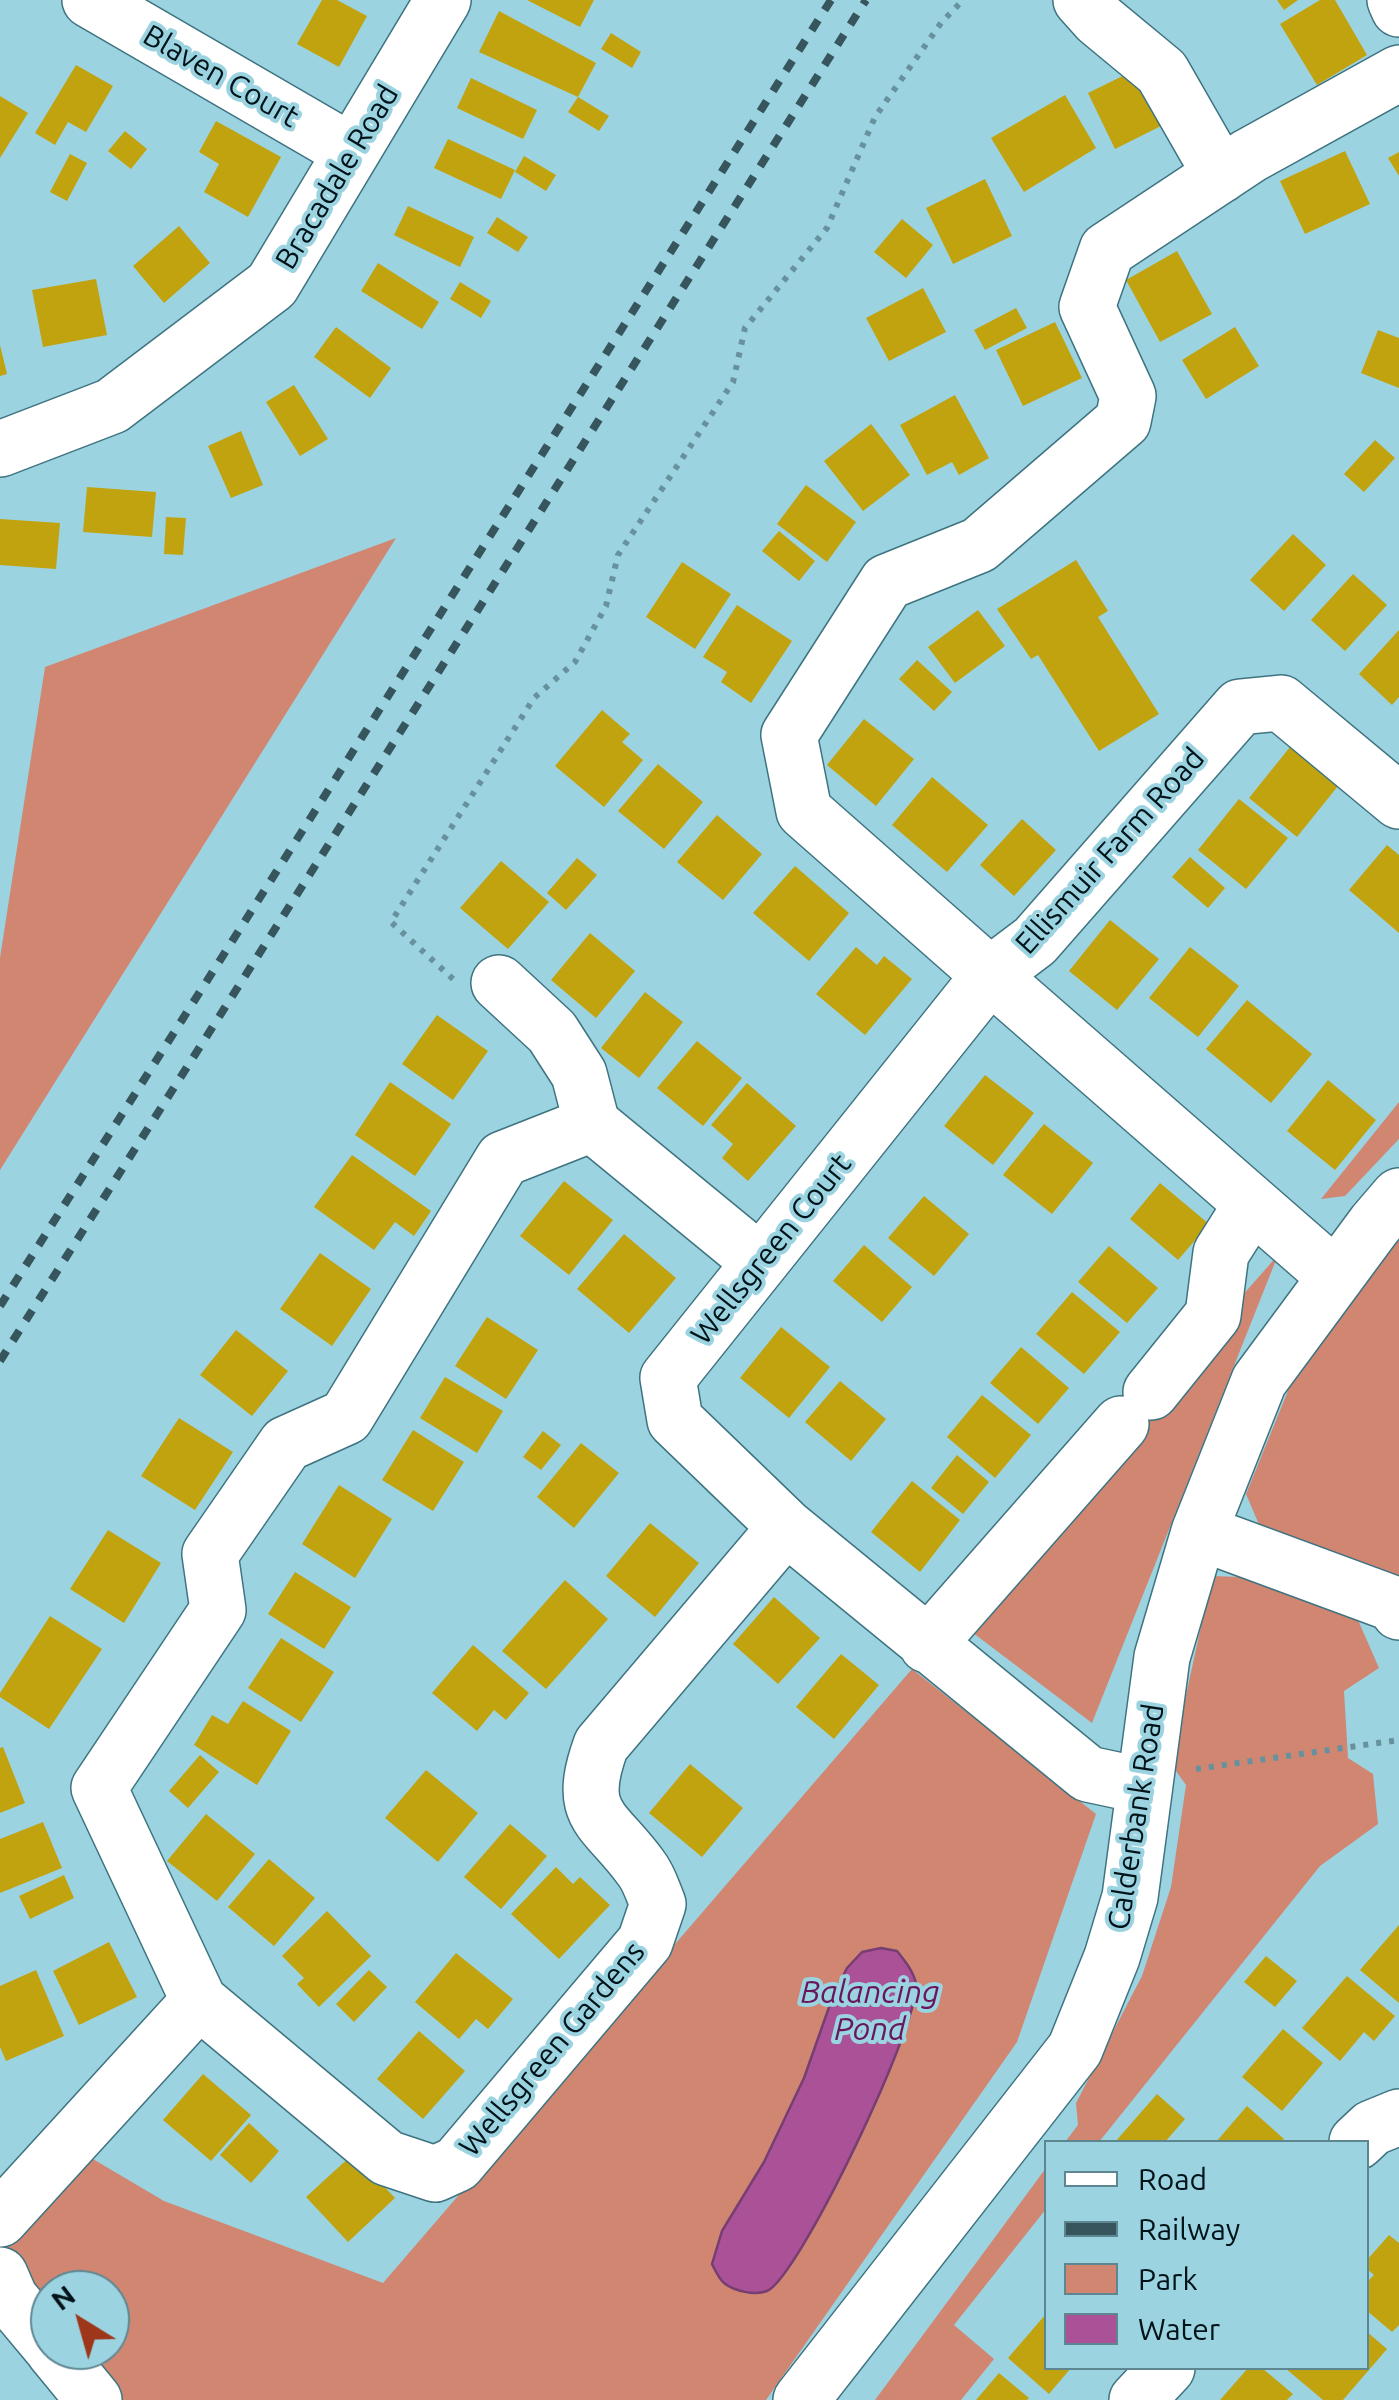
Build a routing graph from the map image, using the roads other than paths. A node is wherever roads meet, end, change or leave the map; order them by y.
1 (90, 0) edge
2 (443, 0) edge
3 (1081, 0) edge
4 (1395, 0) edge
5 (1399, 8) edge
6 (1399, 73) edge
7 (352, 152) junction
8 (1221, 175) junction
9 (0, 449) edge
10 (1399, 801) edge
11 (990, 975) junction
12 (481, 986) road end
13 (592, 1124) junction
14 (1399, 1196) edge
15 (1252, 1204) junction
16 (760, 1262) junction
17 (1336, 1277) junction
18 (786, 1527) junction
19 (1199, 1532) junction
20 (1399, 1612) edge
21 (927, 1644) junction
22 (1144, 1781) junction
23 (199, 2000) junction
24 (1399, 2117) edge
25 (1359, 2140) edge
26 (0, 2219) edge
27 (0, 2275) edge
28 (30, 2322) edge
29 (70, 2370) edge
30 (1165, 2370) edge
31 (94, 2400) edge
32 (801, 2400) edge
33 (1137, 2400) edge

1 - 7 street, Blaven Court
2 - 7 street, Bracadale Road
3 - 8 street
4 - 5 street
6 - 8 street, Ellismuir Farm Road
7 - 9 street, Bracadale Road
8 - 11 street, Ellismuir Farm Road
10 - 11 street, Ellismuir Farm Road
11 - 15 street
11 - 16 street, Wellsgreen Court
12 - 13 street
13 - 16 street
13 - 23 street
14 - 17 street, Calderbank Road
15 - 17 street
15 - 21 street
16 - 18 street, Wellsgreen Court
17 - 19 street, Calderbank Road
18 - 21 street, Wellsgreen Court
18 - 23 street, Wellsgreen Gardens
19 - 20 street
19 - 22 street, Calderbank Road
21 - 22 street, Wellsgreen Court
22 - 32 street, Calderbank Road
23 - 26 street
24 - 25 street
27 - 28 street
29 - 31 street
30 - 33 street

